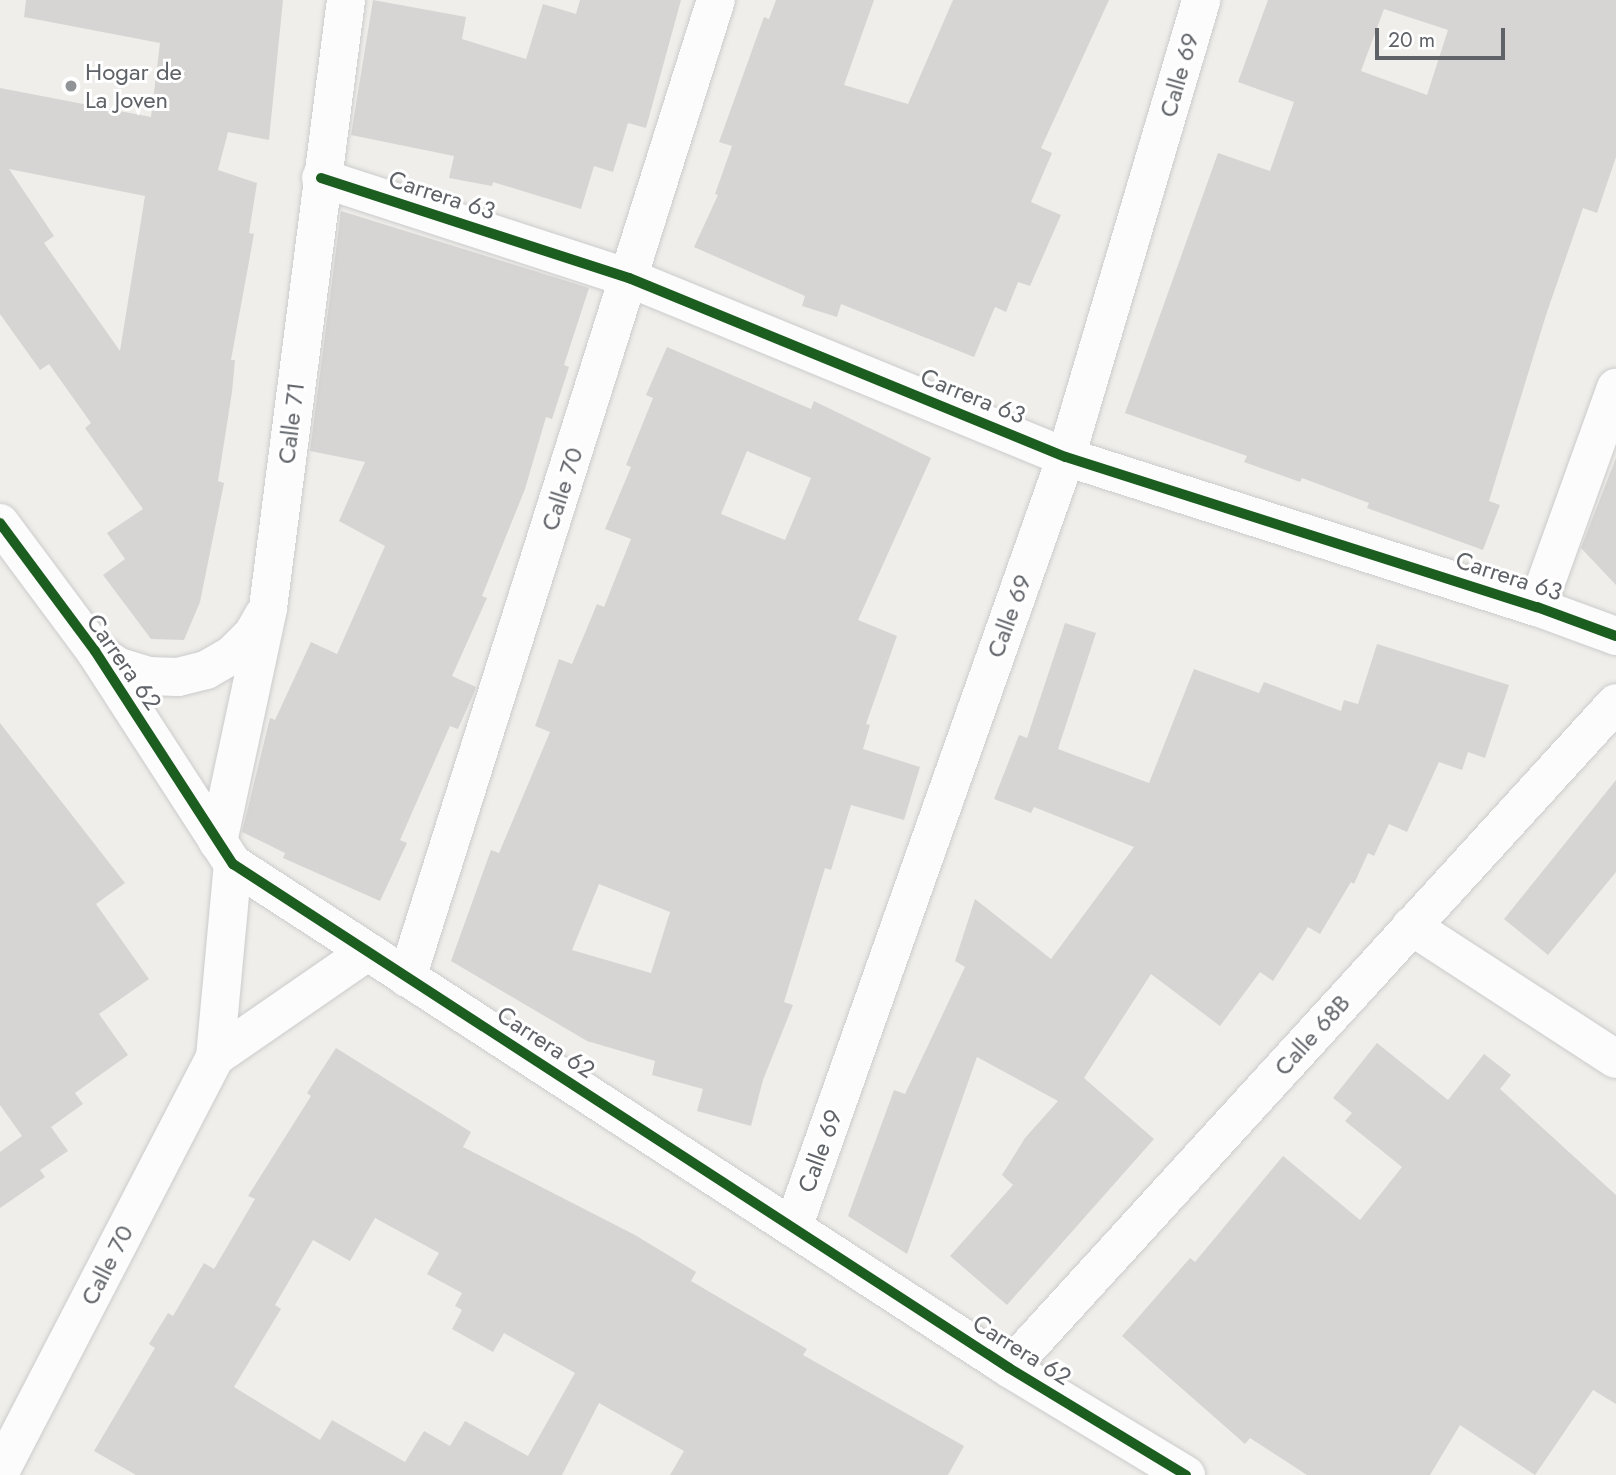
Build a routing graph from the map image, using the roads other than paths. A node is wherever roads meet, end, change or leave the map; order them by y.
1 (346, 0) edge
2 (716, 0) edge
3 (1201, 0) edge
4 (321, 178) junction
5 (629, 278) junction
6 (1616, 388) edge
7 (1066, 457) junction
8 (0, 523) edge
9 (1537, 607) junction
10 (268, 608) junction
11 (1616, 636) edge
12 (94, 651) junction
13 (1616, 703) edge
14 (226, 853) junction
15 (1411, 926) junction
16 (367, 952) junction
17 (407, 978) junction
18 (215, 1057) junction
19 (1616, 1059) edge
20 (793, 1225) junction
21 (1009, 1368) junction
22 (0, 1472) edge
23 (1186, 1475) edge

1 - 4 street, Calle 71
2 - 5 street, Calle 70
3 - 7 street, Calle 69
4 - 5 street, Carrera 63
4 - 10 street, Calle 71
5 - 7 street, Carrera 63
5 - 17 street, Calle 70
6 - 9 street
7 - 9 street, Carrera 63
7 - 20 street, Calle 69
8 - 12 street, Carrera 62
9 - 11 street, Carrera 63
10 - 12 street
10 - 14 street, Calle 71
12 - 14 street, Carrera 62
13 - 15 street, Calle 68B
14 - 16 street, Carrera 62
14 - 18 street, Calle 70
15 - 19 street
15 - 21 street, Calle 68B
16 - 17 street, Carrera 62
16 - 18 street, Calle 70
17 - 20 street, Carrera 62
18 - 22 street, Calle 70
20 - 21 street, Carrera 62
21 - 23 street, Carrera 62

